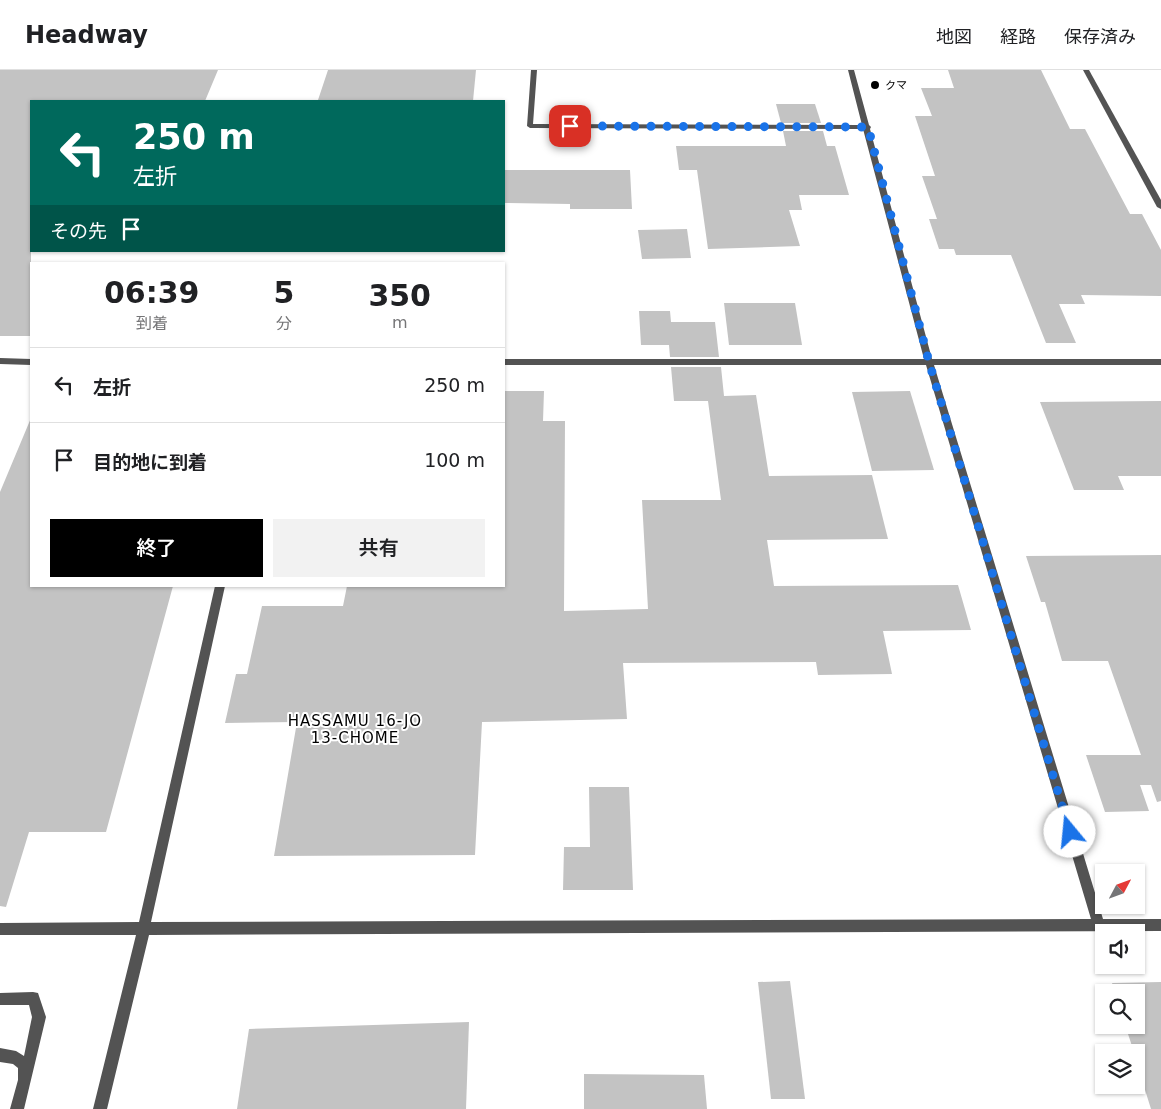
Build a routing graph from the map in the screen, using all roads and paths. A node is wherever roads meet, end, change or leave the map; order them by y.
1 (534, 70) edge
2 (852, 70) edge
3 (1086, 70) edge
4 (868, 127) junction
5 (1161, 207) edge
6 (0, 361) edge
7 (30, 362) edge
8 (505, 362) edge
9 (929, 362) junction
10 (1161, 362) edge
11 (220, 587) edge
12 (1098, 924) edge
13 (1095, 925) edge
14 (1145, 925) edge
15 (1161, 925) edge
16 (144, 928) junction
17 (0, 929) edge
18 (0, 999) edge
19 (0, 1055) edge
20 (25, 1080) junction
21 (17, 1109) edge
22 (100, 1109) edge

1 - 4 street
2 - 4 street
3 - 5 street
4 - 9 street
6 - 7 street
8 - 9 street
9 - 10 street
9 - 12 street
11 - 16 street
13 - 16 street
14 - 15 street
16 - 17 street
16 - 22 street
18 - 20 street
19 - 20 street
20 - 21 street

